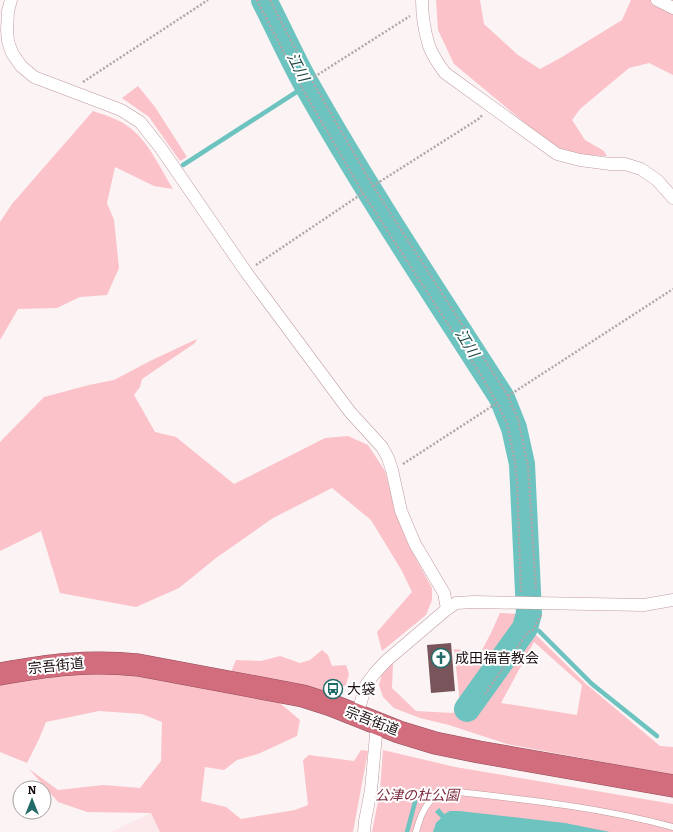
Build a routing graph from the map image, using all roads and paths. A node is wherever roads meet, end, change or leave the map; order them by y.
1 (11, 0) edge
2 (208, 0) edge
3 (257, 0) edge
4 (270, 0) edge
5 (657, 0) edge
6 (422, 4) edge
7 (673, 8) edge
8 (311, 79) junction
9 (70, 91) junction
10 (488, 106) junction
11 (373, 186) junction
12 (363, 193) junction
13 (673, 198) edge
14 (246, 272) junction
15 (673, 289) edge
16 (508, 396) junction
17 (497, 403) junction
18 (392, 470) junction
19 (522, 589) dead end
20 (673, 600) edge
21 (535, 602) junction
22 (447, 609) junction
23 (0, 674) edge
24 (485, 694) dead end
25 (357, 715) junction
26 (377, 724) junction
27 (673, 786) edge
28 (673, 827) edge
29 (364, 832) edge
30 (416, 832) edge

1 - 9 street
2 - 9 path
3 - 12 path
4 - 8 path
5 - 7 street
6 - 8 path
6 - 10 street
8 - 11 path
9 - 14 street
10 - 11 path
10 - 13 street
11 - 16 path
12 - 14 path
12 - 17 path
14 - 18 street
15 - 16 path
16 - 21 path
17 - 18 path
17 - 19 path
18 - 22 street
20 - 21 street
21 - 22 street
21 - 24 path
22 - 25 street
23 - 25 highway, 宗吾街道
25 - 26 highway, 宗吾街道
26 - 27 highway, 宗吾街道
26 - 29 street
28 - 30 lane

